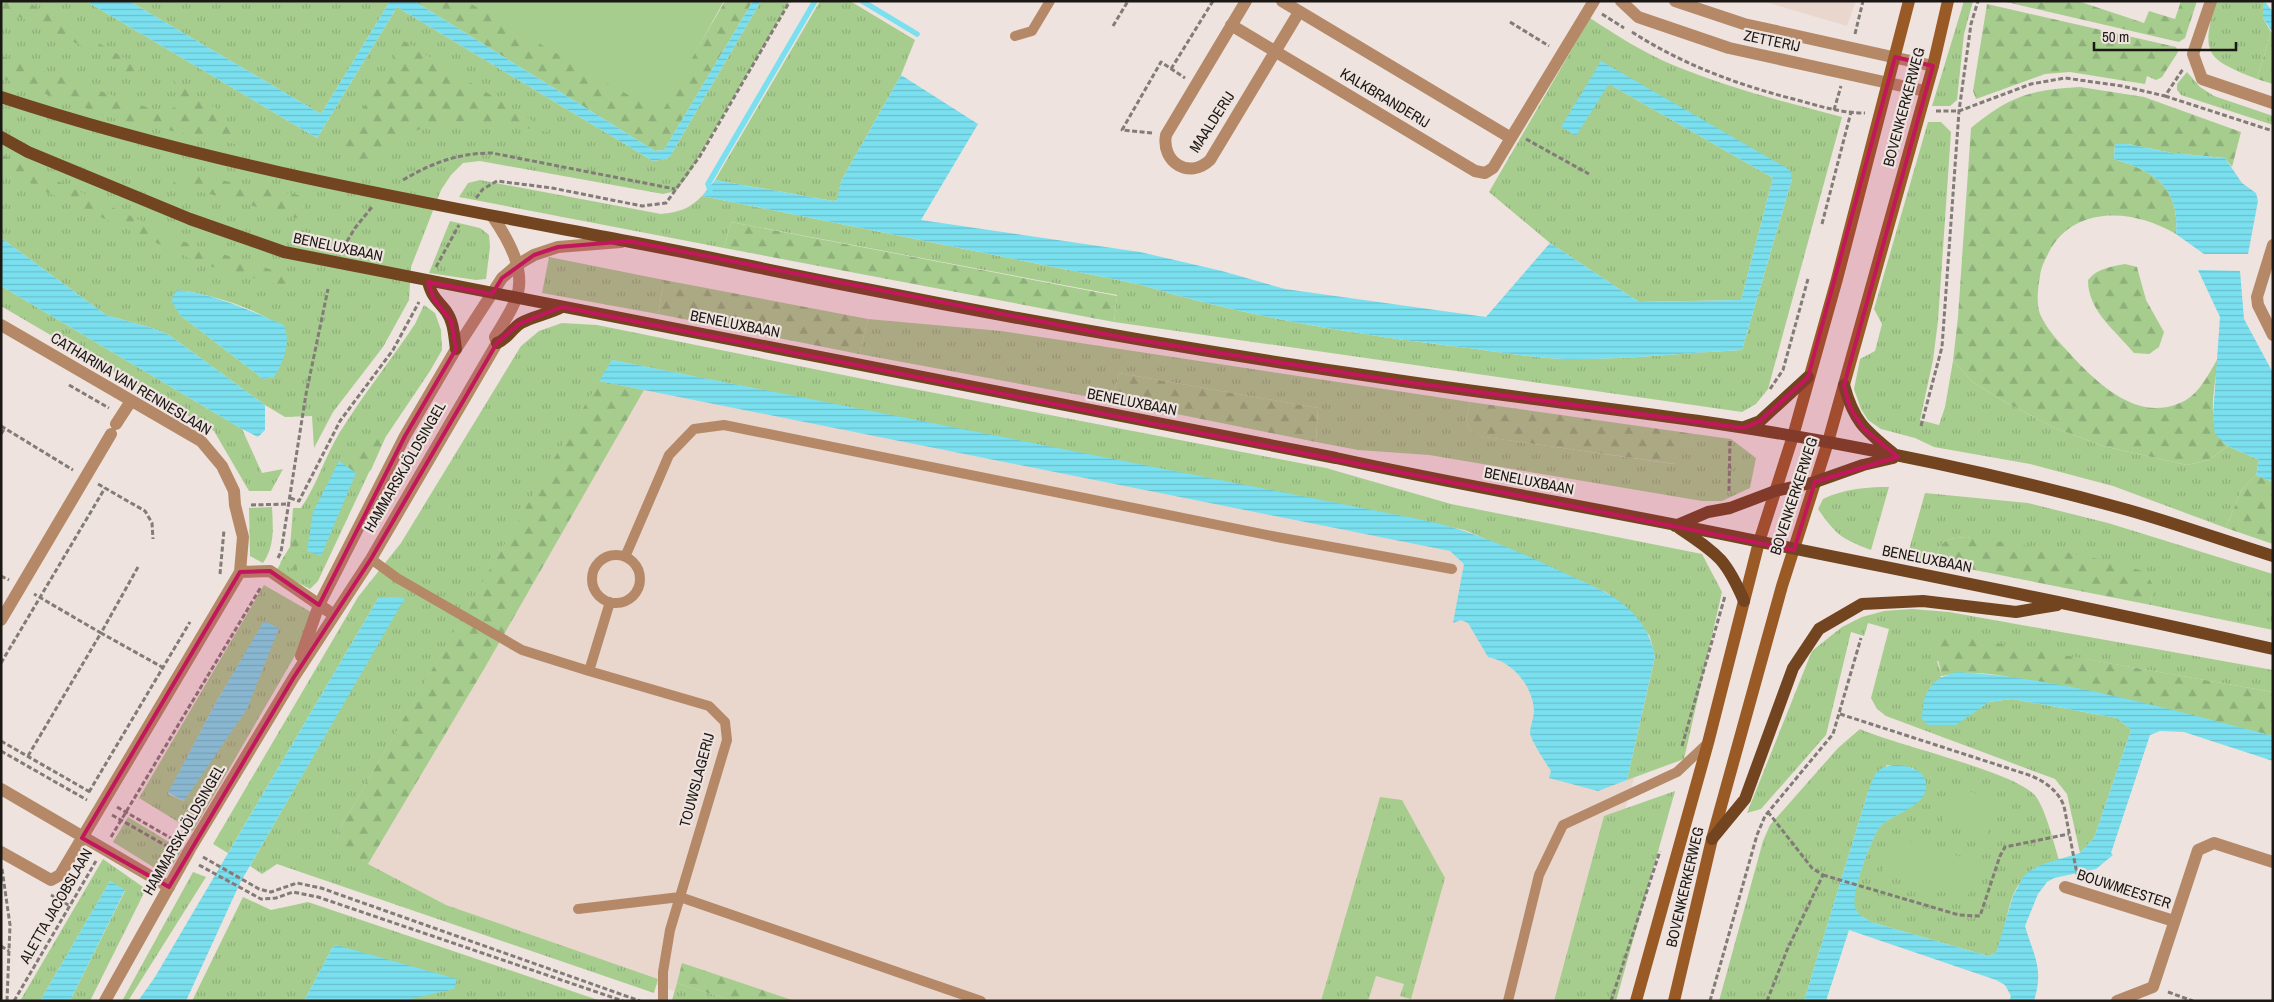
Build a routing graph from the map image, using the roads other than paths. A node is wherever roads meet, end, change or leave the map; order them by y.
1 (1050, 1) edge
2 (1246, 1) edge
3 (1282, 1) edge
4 (1621, 1) edge
5 (1675, 1) edge
6 (1909, 1) edge
7 (1948, 1) edge
8 (2211, 1) edge
9 (1593, 4) edge
10 (1299, 12) junction
11 (1231, 25) junction
12 (1014, 36) dead end
13 (1275, 51) junction
14 (1895, 57) junction
15 (1933, 66) junction
16 (1887, 83) junction
17 (1926, 91) junction
18 (1, 97) edge
19 (2273, 103) edge
20 (1513, 135) junction
21 (1, 137) edge
22 (493, 216) junction
23 (629, 241) junction
24 (2273, 245) edge
25 (517, 265) junction
26 (428, 282) junction
27 (492, 294) junction
28 (516, 299) junction
29 (562, 307) junction
30 (1, 325) edge
31 (2273, 335) edge
32 (497, 343) junction
33 (456, 349) junction
34 (1808, 377) junction
35 (1844, 385) junction
36 (130, 401) junction
37 (1737, 427) junction
38 (1793, 436) junction
39 (1828, 442) junction
40 (1898, 457) junction
41 (1816, 482) junction
42 (1775, 491) junction
43 (1675, 526) junction
44 (1759, 542) junction
45 (1794, 550) junction
46 (625, 556) junction
47 (2273, 556) edge
48 (371, 559) junction
49 (1452, 569) dead end
50 (240, 572) junction
51 (1744, 601) junction
52 (610, 602) junction
53 (2067, 603) junction
54 (319, 605) junction
55 (334, 615) junction
56 (1, 620) edge
57 (2273, 649) edge
58 (589, 671) junction
59 (294, 677) junction
60 (1708, 743) junction
61 (1, 789) edge
62 (82, 838) junction
63 (1712, 839) junction
64 (1, 852) edge
65 (2273, 862) edge
66 (169, 887) junction
67 (2065, 887) dead end
68 (680, 897) junction
69 (578, 909) dead end
70 (2174, 921) junction
71 (105, 1001) edge
72 (663, 1001) edge
73 (981, 1001) edge
74 (1508, 1001) edge
75 (1636, 1001) edge
76 (1674, 1001) edge
77 (2117, 1001) edge

1 - 12 lane
2 - 11 street
3 - 10 street, KALKBRANDERIJ
4 - 16 street, ZETTERIJ
5 - 14 street, ZETTERIJ
6 - 14 main road, BOVENKERKERWEG
7 - 15 main road, BOVENKERKERWEG
8 - 19 street
9 - 20 street, KALKBRANDERIJ
10 - 13 street, MAALDERIJ
10 - 20 street, KALKBRANDERIJ
11 - 13 street, KALKBRANDERIJ
11 - 13 street, MAALDERIJ
13 - 20 street, KALKBRANDERIJ
14 - 15 street, ZETTERIJ
14 - 16 main road, BOVENKERKERWEG
15 - 17 main road, BOVENKERKERWEG
16 - 17 street, ZETTERIJ
16 - 34 main road, BOVENKERKERWEG
17 - 35 main road, BOVENKERKERWEG
18 - 22 main road
21 - 26 main road, BENELUXBAAN
22 - 23 main road
22 - 25 street, HAMMARSKJÖLDSINGEL
23 - 25 street, HAMMARSKJÖLDSINGEL
23 - 37 main road
24 - 31 street
25 - 27 street, HAMMARSKJÖLDSINGEL
25 - 28 street, HAMMARSKJÖLDSINGEL
26 - 27 main road, BENELUXBAAN
26 - 33 main road
27 - 28 main road, BENELUXBAAN
27 - 33 street, HAMMARSKJÖLDSINGEL
28 - 29 main road, BENELUXBAAN
28 - 32 street, HAMMARSKJÖLDSINGEL
29 - 32 main road
29 - 43 main road, BENELUXBAAN
30 - 36 street, CATHARINA VAN RENNESLAAN
32 - 48 street, HAMMARSKJÖLDSINGEL
33 - 54 street, HAMMARSKJÖLDSINGEL
34 - 37 main road
34 - 38 main road, BOVENKERKERWEG
35 - 39 main road, BOVENKERKERWEG
35 - 40 main road
36 - 50 street, CATHARINA VAN RENNESLAAN
36 - 56 street
37 - 38 main road
38 - 39 main road
38 - 42 main road, BOVENKERKERWEG
39 - 40 main road
39 - 41 main road, BOVENKERKERWEG
40 - 41 main road
40 - 47 main road
41 - 42 main road
41 - 45 main road, BOVENKERKERWEG
42 - 43 main road
42 - 44 main road, BOVENKERKERWEG
43 - 44 main road, BENELUXBAAN
43 - 51 main road
44 - 45 main road, BENELUXBAAN
44 - 51 main road, BOVENKERKERWEG
45 - 53 main road, BENELUXBAAN
45 - 63 main road, BOVENKERKERWEG
46 - 49 lane
46 - 52 lane
46 - 52 lane
48 - 55 street, HAMMARSKJÖLDSINGEL
48 - 58 lane, TOUWSLAGERIJ
50 - 54 street
50 - 62 street, CATHARINA VAN RENNESLAAN
51 - 60 main road, BOVENKERKERWEG
52 - 58 lane
53 - 57 main road, BENELUXBAAN
53 - 63 main road
54 - 55 street
54 - 59 street, HAMMARSKJÖLDSINGEL
55 - 59 street, HAMMARSKJÖLDSINGEL
58 - 68 lane, TOUWSLAGERIJ
59 - 66 street, HAMMARSKJÖLDSINGEL
60 - 74 lane
60 - 75 main road, BOVENKERKERWEG
61 - 62 street
62 - 64 street, CATHARINA VAN RENNESLAAN
62 - 66 street
63 - 76 main road, BOVENKERKERWEG
65 - 70 street, BOUWMEESTER
66 - 71 street, HAMMARSKJÖLDSINGEL
67 - 70 street, BOUWMEESTER
68 - 69 lane
68 - 72 lane, TOUWSLAGERIJ
68 - 73 lane
70 - 77 street, BOUWMEESTER

